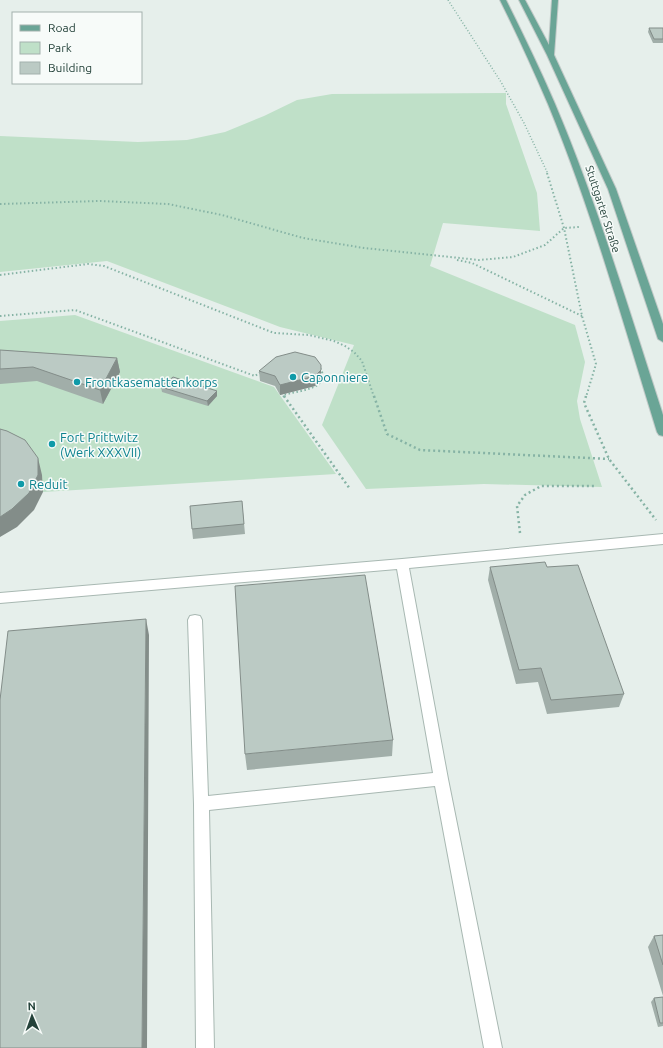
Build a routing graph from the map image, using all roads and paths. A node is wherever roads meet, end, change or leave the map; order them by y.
1 (448, 0) edge
2 (503, 0) edge
3 (522, 0) edge
4 (555, 0) edge
5 (552, 55) junction
6 (0, 204) edge
7 (564, 228) junction
8 (447, 258) junction
9 (0, 275) edge
10 (0, 316) edge
11 (582, 316) junction
12 (663, 339) edge
13 (318, 364) edge
14 (265, 368) edge
15 (663, 432) edge
16 (609, 459) junction
17 (595, 486) dead end
18 (350, 489) dead end
19 (658, 522) dead end
20 (663, 539) edge
21 (523, 552) junction
22 (402, 564) junction
23 (0, 598) edge
24 (195, 620) dead end
25 (441, 779) junction
26 (201, 804) junction
27 (205, 1048) edge
28 (493, 1048) edge

1 - 7 path
2 - 15 main road, Stuttgarter Straße
3 - 5 main road, Stuttgarter Straße
4 - 5 main road
5 - 12 main road, Stuttgarter Straße
6 - 8 path
7 - 8 path
7 - 11 path
8 - 11 path
9 - 16 path
10 - 14 path
11 - 16 path
13 - 18 path
16 - 19 path
17 - 21 path
20 - 21 lane
21 - 22 lane
22 - 23 lane
22 - 25 lane
24 - 26 lane
25 - 26 lane
25 - 28 lane
26 - 27 lane

